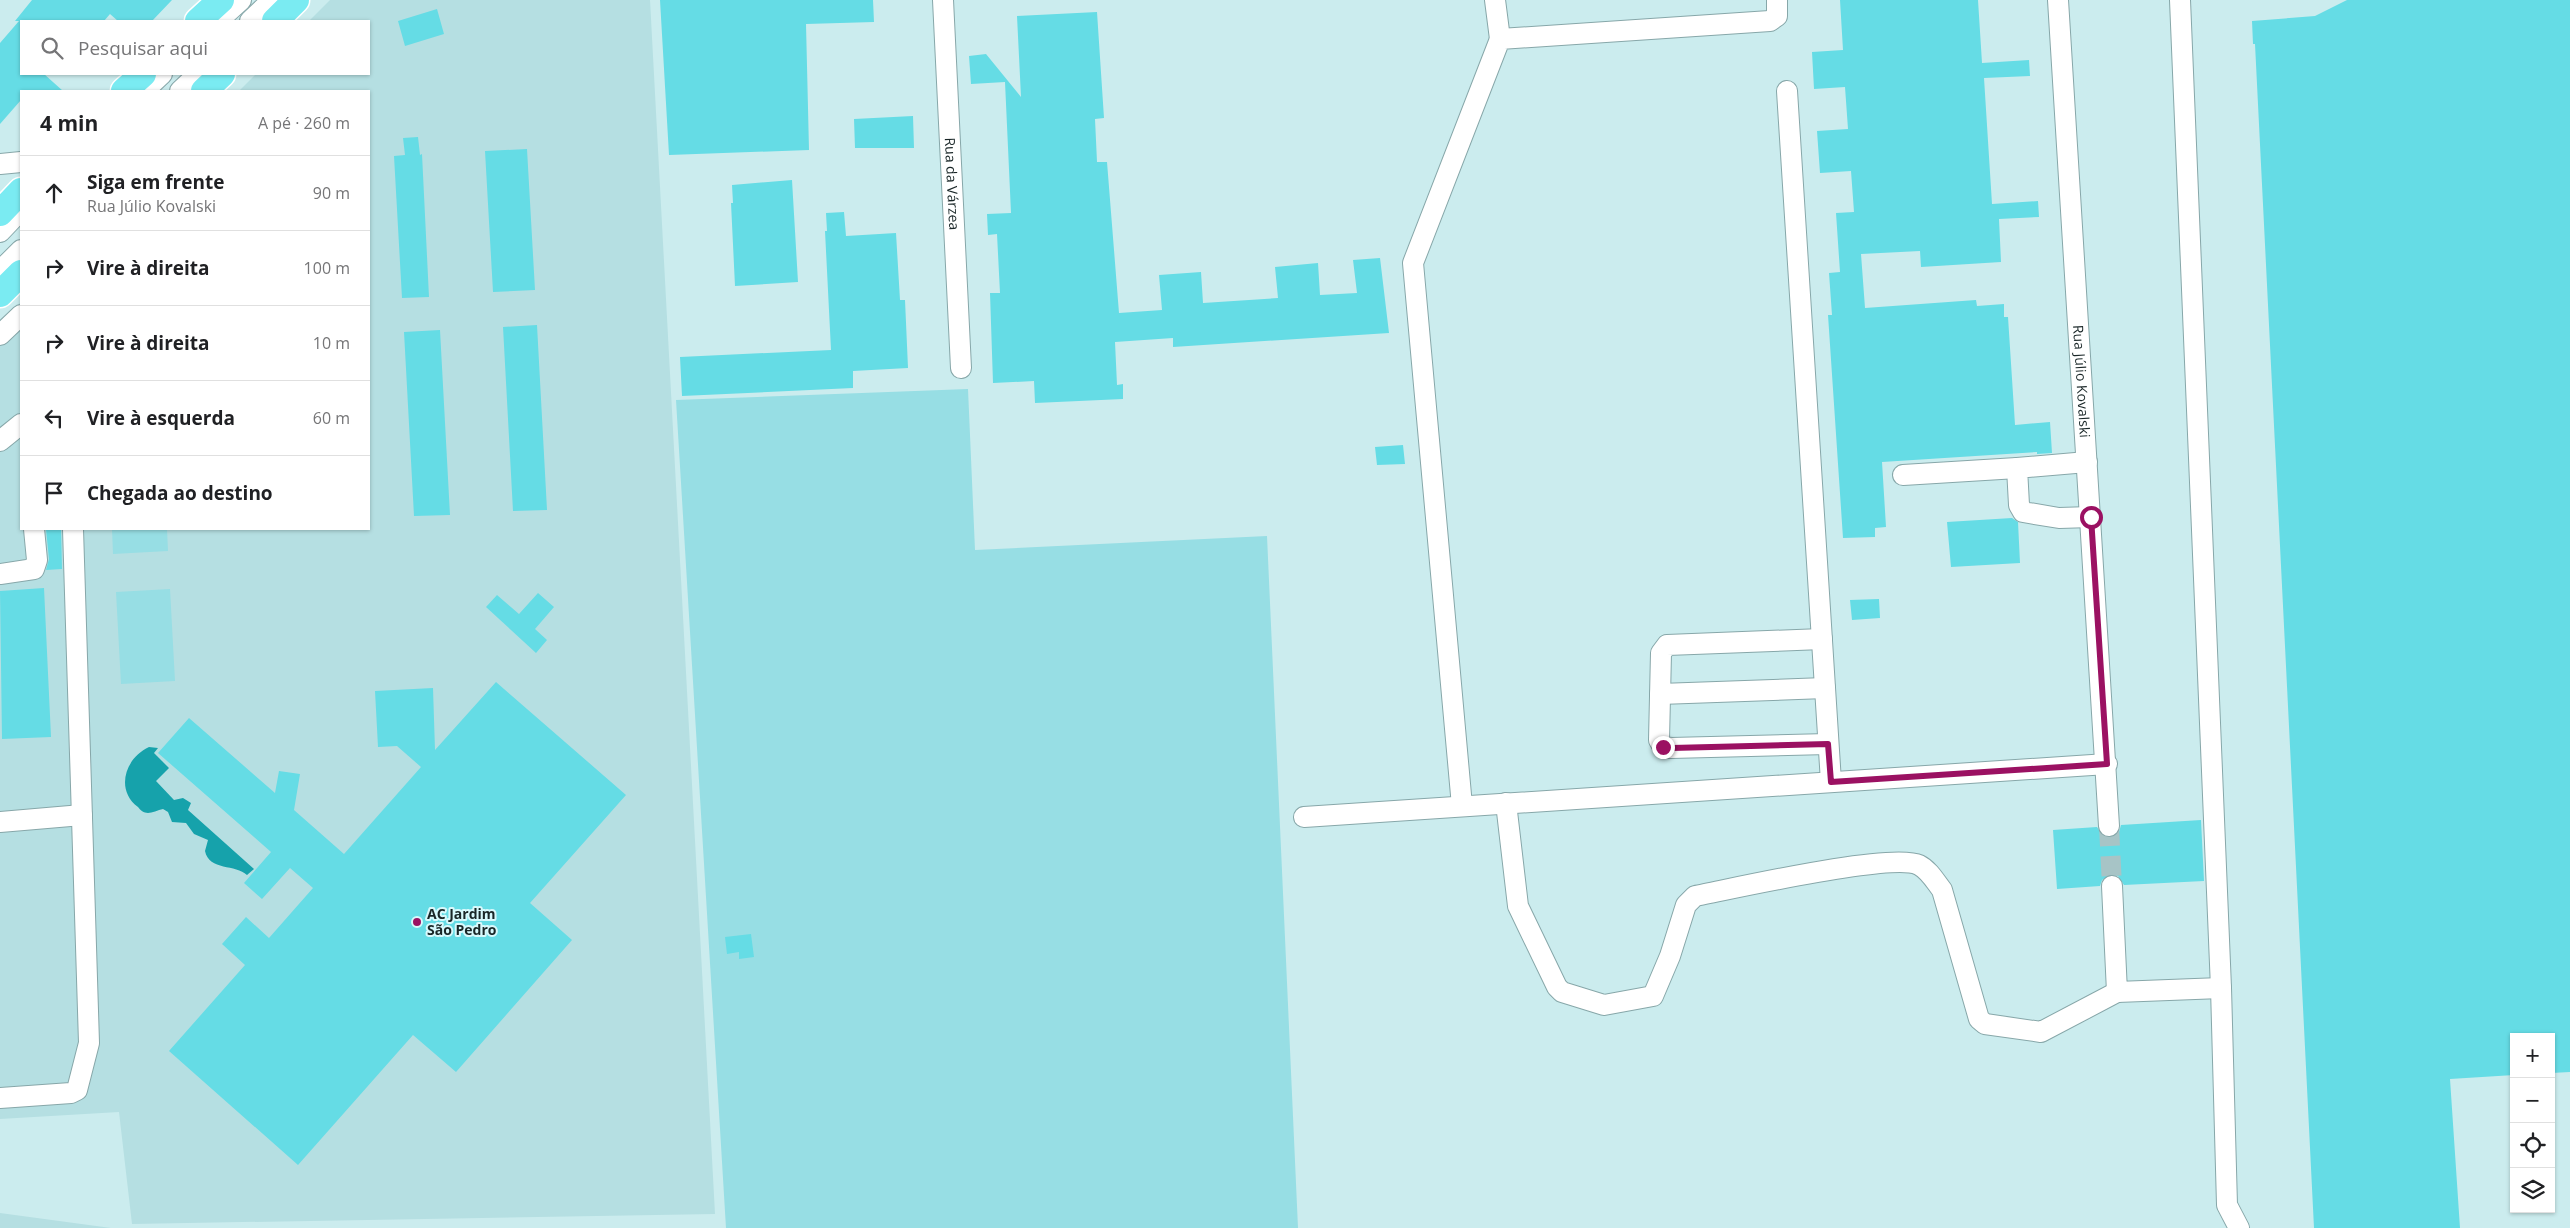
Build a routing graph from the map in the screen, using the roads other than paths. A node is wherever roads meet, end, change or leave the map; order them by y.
1 (221, 0) edge
2 (241, 0) edge
3 (272, 0) edge
4 (296, 0) edge
5 (943, 0) edge
6 (1495, 0) edge
7 (1777, 0) edge
8 (2058, 0) edge
9 (2180, 0) edge
10 (199, 20) edge
11 (219, 20) edge
12 (251, 20) edge
13 (275, 20) edge
14 (1500, 39) junction
15 (142, 75) edge
16 (161, 75) edge
17 (197, 75) edge
18 (221, 75) edge
19 (125, 90) edge
20 (145, 90) edge
21 (181, 90) edge
22 (205, 90) edge
23 (1786, 91) dead end
24 (20, 162) edge
25 (0, 164) edge
26 (20, 192) edge
27 (20, 211) edge
28 (0, 213) edge
29 (0, 232) edge
30 (20, 251) edge
31 (0, 271) edge
32 (20, 274) edge
33 (0, 294) edge
34 (20, 316) edge
35 (0, 335) edge
36 (961, 368) dead end
37 (20, 425) edge
38 (0, 440) edge
39 (2087, 462) junction
40 (2017, 468) junction
41 (1903, 475) dead end
42 (2091, 517) junction
43 (34, 530) edge
44 (73, 530) edge
45 (0, 574) edge
46 (1822, 639) junction
47 (1825, 688) junction
48 (1660, 694) junction
49 (1828, 744) junction
50 (2107, 764) junction
51 (1831, 782) junction
52 (1506, 803) junction
53 (1462, 806) junction
54 (82, 815) junction
55 (1304, 817) dead end
56 (0, 822) edge
57 (2109, 826) tunnel mouth
58 (2112, 886) tunnel mouth
59 (2221, 988) junction
60 (2117, 992) junction
61 (0, 1098) edge
62 (2239, 1228) edge

1 - 10 main road
2 - 11 street
3 - 12 street
4 - 13 main road
5 - 36 street, Rua da Várzea
6 - 14 street
7 - 14 street
8 - 39 street, Rua Júlio Kovalski
9 - 59 street
14 - 53 street
15 - 19 main road
16 - 20 street
17 - 21 street
18 - 22 main road
23 - 46 street
24 - 25 street
26 - 28 main road
27 - 29 street
30 - 31 street
32 - 33 main road
34 - 35 street
37 - 38 street
39 - 40 street
39 - 42 street, Rua Júlio Kovalski
40 - 41 street
40 - 42 street
42 - 50 street, Rua Júlio Kovalski
43 - 45 street
44 - 54 street
46 - 47 street
46 - 48 street
47 - 48 street
47 - 49 street
48 - 49 street
49 - 51 street
50 - 51 street
50 - 57 street, Rua Júlio Kovalski
51 - 52 street
52 - 53 street
52 - 60 street
53 - 55 street
54 - 56 street
54 - 61 street
58 - 60 street
59 - 60 street
59 - 62 street

